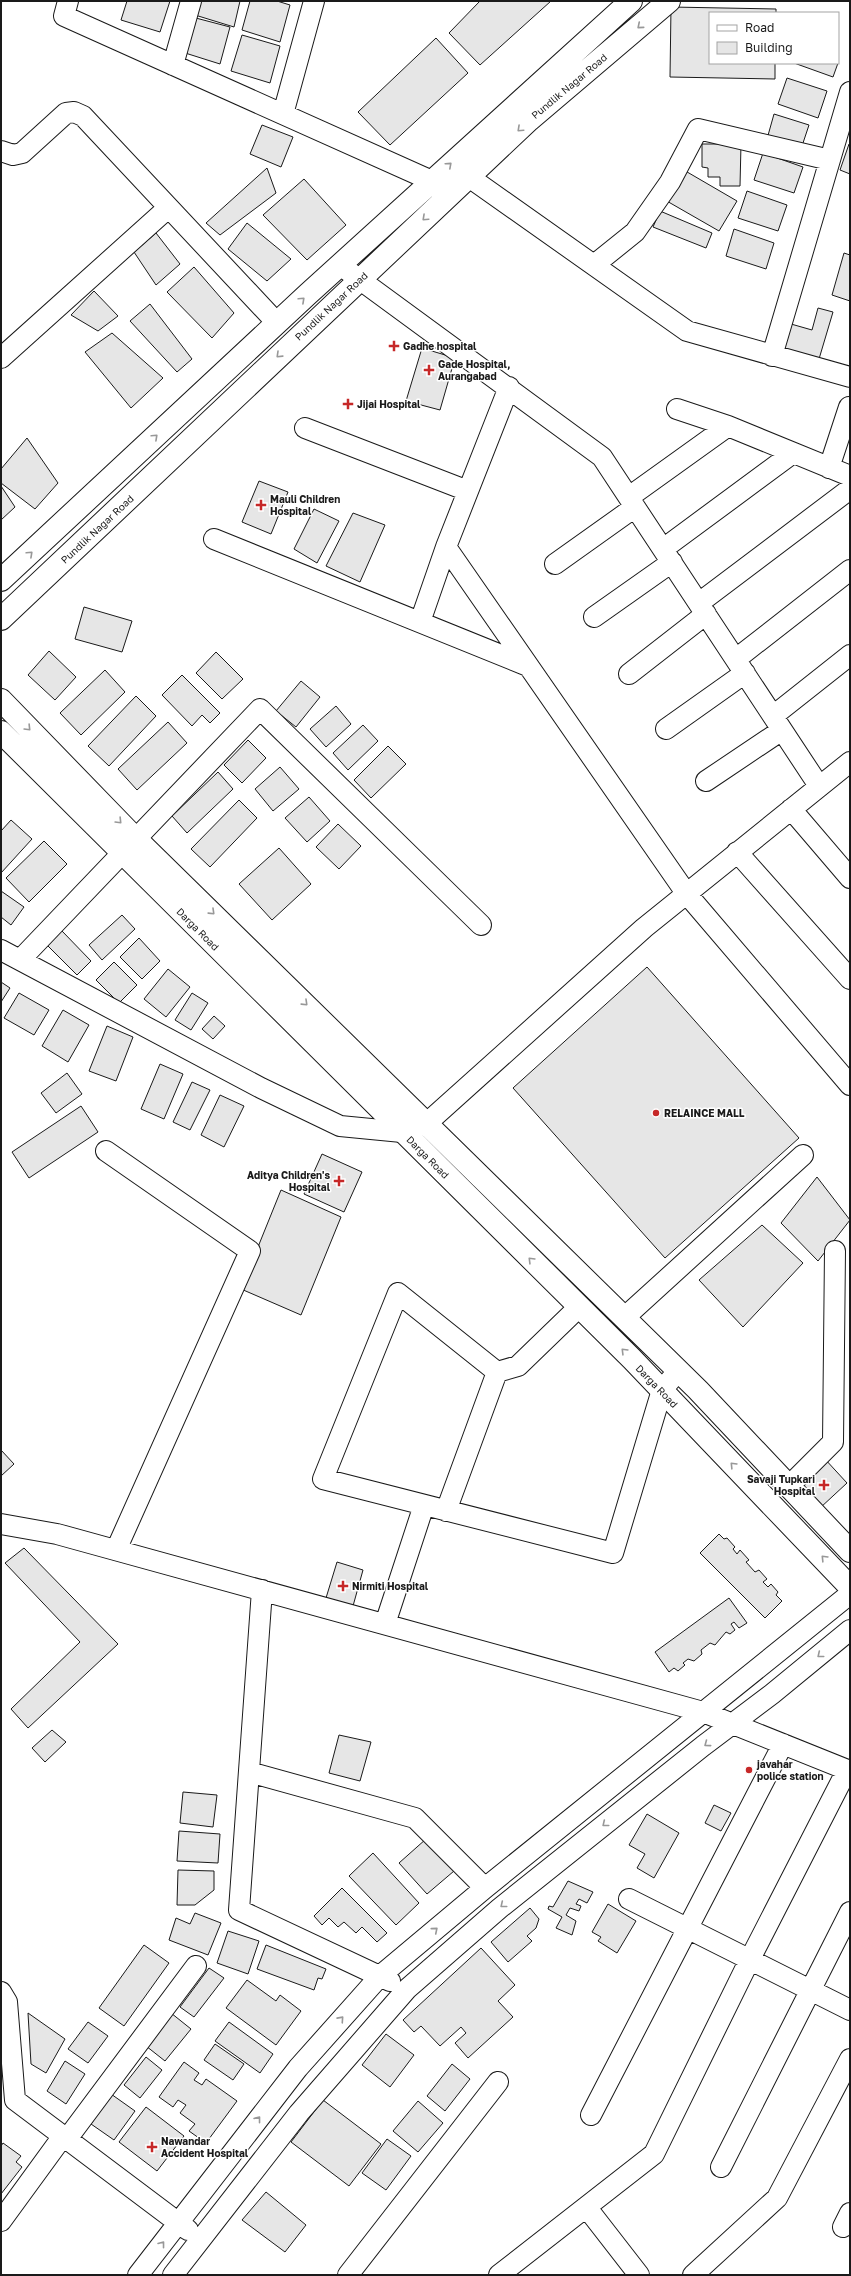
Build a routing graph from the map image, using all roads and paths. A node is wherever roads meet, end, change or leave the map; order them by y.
1 (68, 1) edge
2 (191, 1) edge
3 (314, 1) edge
4 (631, 1) edge
5 (670, 1) edge
6 (173, 65) junction
7 (850, 92) edge
8 (283, 114) junction
9 (1, 151) edge
10 (830, 160) junction
11 (469, 177) junction
12 (432, 181) junction
13 (446, 199) junction
14 (168, 208) junction
15 (340, 265) junction
16 (594, 265) junction
17 (360, 279) junction
18 (277, 323) junction
19 (772, 356) junction
20 (1, 358) edge
21 (850, 377) edge
22 (509, 387) junction
23 (850, 406) edge
24 (677, 409) dead end
25 (728, 426) junction
26 (305, 428) dead end
27 (794, 453) junction
28 (135, 456) junction
29 (830, 468) junction
30 (153, 475) junction
31 (850, 476) edge
32 (850, 489) edge
33 (468, 491) junction
34 (632, 502) junction
35 (214, 539) dead end
36 (446, 547) junction
37 (667, 556) junction
38 (555, 564) dead end
39 (850, 570) edge
40 (1, 580) edge
41 (702, 609) junction
42 (594, 617) dead end
43 (1, 619) edge
44 (420, 622) junction
45 (850, 655) edge
46 (528, 666) junction
47 (740, 666) junction
48 (629, 674) dead end
49 (1, 700) edge
50 (778, 723) junction
51 (666, 729) dead end
52 (1, 732) edge
53 (847, 770) edge
54 (706, 781) dead end
55 (819, 786) junction
56 (791, 809) junction
57 (129, 846) junction
58 (737, 852) junction
59 (850, 878) edge
60 (686, 893) junction
61 (481, 925) dead end
62 (1, 950) edge
63 (20, 960) junction
64 (850, 979) edge
65 (850, 1085) edge
66 (428, 1123) junction
67 (402, 1132) junction
68 (106, 1151) dead end
69 (803, 1155) dead end
70 (835, 1251) dead end
71 (579, 1307) junction
72 (624, 1317) junction
73 (678, 1371) junction
74 (496, 1372) junction
75 (662, 1390) junction
76 (789, 1486) junction
77 (424, 1505) junction
78 (446, 1511) junction
79 (1, 1524) edge
80 (116, 1550) junction
81 (850, 1550) edge
82 (850, 1587) edge
83 (262, 1590) junction
84 (850, 1594) edge
85 (385, 1624) junction
86 (850, 1630) edge
87 (703, 1712) junction
88 (733, 1724) junction
89 (783, 1744) junction
90 (849, 1771) edge
91 (249, 1772) junction
92 (485, 1888) junction
93 (629, 1899) dead end
94 (850, 1912) edge
95 (688, 1927) junction
96 (750, 1959) junction
97 (196, 1966) dead end
98 (380, 1976) junction
99 (407, 1989) junction
100 (811, 1990) junction
101 (1, 1992) edge
102 (850, 2010) edge
103 (850, 2059) edge
104 (498, 2082) dead end
105 (8, 2100) edge
106 (591, 2114) dead end
107 (65, 2138) junction
108 (722, 2167) dead end
109 (587, 2208) junction
110 (1, 2221) edge
111 (178, 2223) junction
112 (200, 2240) junction
113 (138, 2275) edge
114 (173, 2275) edge
115 (348, 2275) edge
116 (499, 2275) edge
117 (639, 2275) edge
118 (693, 2275) edge

1 - 6 street
2 - 6 street
3 - 8 street
12 -> 4 main road, Pundlik Nagar Road
5 -> 11 main road, Pundlik Nagar Road
6 - 8 street
7 - 10 street
8 - 12 street
9 - 14 street
10 - 16 street
10 - 19 street
11 - 13 main road, Pundlik Nagar Road
11 - 16 street
12 - 13 street
12 - 15 main road, Pundlik Nagar Road
13 -> 17 main road, Pundlik Nagar Road
14 - 18 street
14 - 20 street
15 - 17 street
18 -> 15 main road, Pundlik Nagar Road
16 - 19 street
17 - 22 street
17 -> 30 main road, Pundlik Nagar Road
28 -> 18 main road, Pundlik Nagar Road
19 - 21 street
22 - 33 street
22 - 34 street
23 - 29 street
24 - 25 street
25 - 27 street
25 - 34 street
26 - 33 street
27 - 29 street
27 - 37 street
28 - 30 main road
40 -> 28 main road, Pundlik Nagar Road
29 - 31 street
30 - 43 main road, Pundlik Nagar Road
32 - 41 street
33 - 36 street
34 - 37 street
34 - 38 street
35 - 44 street
36 - 44 street
36 - 46 street
37 - 41 street
37 - 42 street
39 - 47 street
41 - 47 street
41 - 48 street
44 - 46 street
45 - 50 street
46 - 60 street
47 - 50 street
47 - 51 street
49 -> 57 main road, Darga Road
50 - 54 street
50 - 55 street
52 - 57 main road, Darga Road
53 - 55 street
55 - 56 street
56 - 58 street
56 - 59 street
57 - 61 street
57 - 63 street
57 -> 66 main road, Darga Road
57 - 67 main road, Darga Road
58 - 60 street
58 - 64 street
60 - 65 street
60 - 66 street
62 - 63 street
63 - 67 street
66 - 67 street
66 - 72 main road, Darga Road
71 -> 67 main road, Darga Road
68 - 80 street
69 - 72 street
70 - 76 street
71 - 74 street
75 -> 71 main road, Darga Road
72 - 73 main road, Darga Road
73 - 75 street
73 - 76 main road, Darga Road
74 - 77 street
74 - 78 street
75 - 78 street
82 -> 75 main road, Darga Road
76 - 81 main road, Darga Road
77 - 78 street
77 - 85 street
79 - 80 street
80 - 83 street
83 - 85 street
83 - 91 street
84 - 87 street
85 - 87 street
86 -> 88 street
87 - 88 street
87 - 92 street
88 - 89 street
88 -> 99 street
89 - 90 street
89 - 95 street
90 - 96 street
91 - 92 street
91 - 98 street
98 -> 92 street
93 - 95 street
94 - 100 street
95 - 96 street
95 - 106 street
96 - 100 street
96 - 109 street
97 - 107 street
98 - 99 street
111 -> 98 street
99 - 112 street
100 - 102 street
100 - 108 street
101 - 105 street
103 - 118 street
104 - 115 street
105 - 107 street
107 - 110 street
107 - 111 street
109 - 116 street
109 - 117 street
111 - 112 street
113 -> 111 street
112 - 114 street

